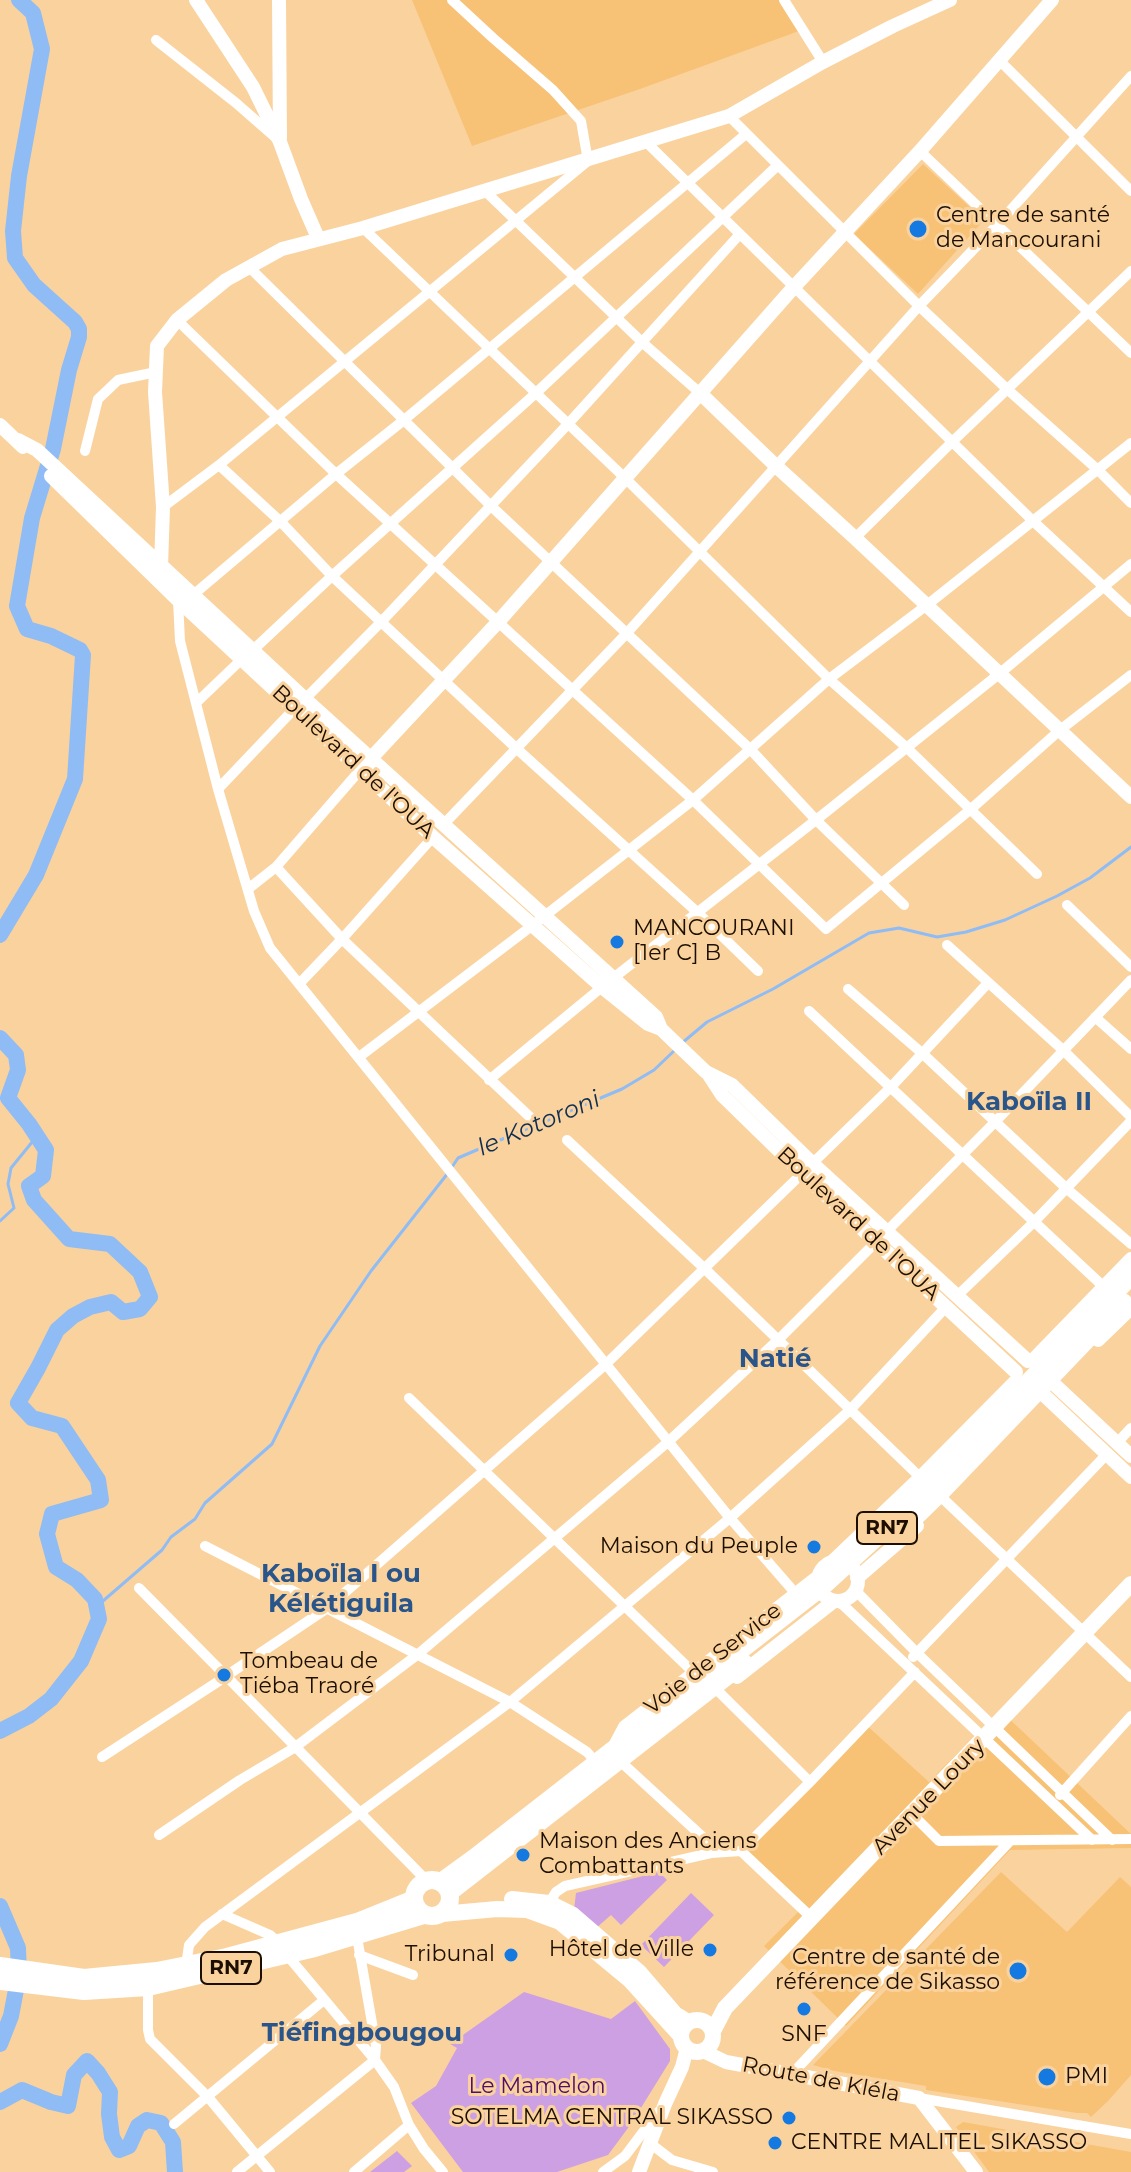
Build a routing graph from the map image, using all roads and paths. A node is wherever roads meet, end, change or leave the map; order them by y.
1 (196, 0) edge
2 (279, 0) edge
3 (452, 0) edge
4 (784, 0) edge
5 (950, 0) edge
6 (1052, 0) edge
7 (156, 40) dead end
8 (999, 60) junction
9 (823, 62) junction
10 (1131, 76) edge
11 (729, 116) junction
12 (746, 134) junction
13 (1077, 137) junction
14 (280, 142) junction
15 (646, 142) junction
16 (920, 151) junction
17 (588, 161) junction
18 (777, 166) junction
19 (687, 184) junction
20 (485, 191) junction
21 (1131, 191) edge
22 (721, 217) junction
23 (515, 220) junction
24 (998, 224) junction
25 (363, 228) junction
26 (844, 231) junction
27 (740, 234) junction
28 (318, 238) junction
29 (249, 267) junction
30 (1131, 271) edge
31 (576, 276) junction
32 (793, 288) junction
33 (429, 291) junction
34 (919, 306) junction
35 (1090, 312) junction
36 (616, 316) junction
37 (177, 320) junction
38 (643, 343) junction
39 (489, 348) junction
40 (1131, 353) edge
41 (344, 361) junction
42 (870, 361) junction
43 (156, 372) junction
44 (1007, 389) junction
45 (536, 393) junction
46 (700, 393) junction
47 (277, 417) junction
48 (404, 420) junction
49 (568, 424) junction
50 (0, 425) edge
51 (953, 441) junction
52 (1131, 443) edge
53 (85, 451) dead end
54 (219, 465) junction
55 (777, 467) junction
56 (453, 469) junction
57 (1098, 470) junction
58 (336, 474) junction
59 (626, 479) junction
60 (1131, 503) edge
61 (490, 505) junction
62 (163, 507) junction
63 (1033, 521) junction
64 (281, 522) junction
65 (391, 523) junction
66 (855, 538) junction
67 (701, 552) junction
68 (551, 562) junction
69 (434, 563) junction
70 (1131, 564) edge
71 (157, 571) junction
72 (332, 576) junction
73 (1104, 586) junction
74 (193, 595) junction
75 (178, 600) junction
76 (927, 605) junction
77 (1131, 612) edge
78 (382, 621) junction
79 (498, 622) junction
80 (627, 633) junction
81 (247, 655) junction
82 (999, 674) junction
83 (1131, 675) edge
84 (829, 679) junction
85 (444, 680) junction
86 (572, 691) junction
87 (196, 703) junction
88 (300, 703) junction
89 (1060, 730) junction
90 (906, 747) junction
91 (516, 748) junction
92 (751, 750) junction
93 (365, 764) junction
94 (218, 789) junction
95 (1131, 797) edge
96 (693, 800) junction
97 (971, 809) junction
98 (816, 820) junction
99 (443, 825) junction
100 (433, 837) junction
101 (629, 850) junction
102 (759, 864) junction
103 (276, 867) junction
104 (1037, 874) dead end
105 (882, 883) junction
106 (248, 889) junction
107 (904, 905) dead end
108 (1067, 905) dead end
109 (697, 912) junction
110 (539, 921) junction
111 (342, 939) junction
112 (947, 945) dead end
113 (1131, 967) edge
114 (758, 971) dead end
115 (1131, 980) edge
116 (607, 983) junction
117 (988, 983) junction
118 (299, 984) junction
119 (848, 989) dead end
120 (809, 1011) dead end
121 (419, 1013) junction
122 (1095, 1017) junction
123 (1131, 1049) edge
124 (1064, 1051) junction
125 (923, 1054) junction
126 (359, 1057) junction
127 (489, 1080) junction
128 (891, 1087) junction
129 (532, 1119) dead end
130 (1131, 1119) edge
131 (995, 1122) junction
132 (567, 1140) dead end
133 (963, 1154) junction
134 (808, 1169) junction
135 (1066, 1188) junction
136 (1034, 1222) junction
137 (882, 1237) junction
138 (1131, 1244) edge
139 (1131, 1259) edge
140 (705, 1269) junction
141 (1131, 1276) edge
142 (1105, 1288) junction
143 (958, 1295) junction
144 (1130, 1306) edge
145 (946, 1307) junction
146 (778, 1340) junction
147 (606, 1364) junction
148 (1024, 1368) junction
149 (1049, 1390) junction
150 (409, 1398) dead end
151 (850, 1410) junction
152 (1131, 1428) edge
153 (668, 1442) junction
154 (1112, 1448) junction
155 (1131, 1456) edge
156 (485, 1471) junction
157 (1131, 1477) edge
158 (920, 1478) junction
159 (945, 1500) junction
160 (730, 1518) junction
161 (554, 1539) junction
162 (205, 1546) dead end
163 (1006, 1559) junction
164 (832, 1562) junction
165 (818, 1577) junction
166 (856, 1584) junction
167 (1130, 1586) edge
168 (139, 1588) dead end
169 (796, 1594) junction
170 (834, 1601) junction
171 (625, 1606) junction
172 (326, 1609) junction
173 (1083, 1633) junction
174 (917, 1653) junction
175 (417, 1655) junction
176 (910, 1668) junction
177 (694, 1673) junction
178 (225, 1676) junction
179 (1131, 1677) edge
180 (719, 1692) junction
181 (510, 1702) junction
182 (1131, 1716) edge
183 (990, 1733) junction
184 (294, 1748) junction
185 (619, 1755) junction
186 (102, 1757) dead end
187 (596, 1762) junction
188 (810, 1782) junction
189 (1063, 1792) junction
190 (1053, 1802) junction
191 (360, 1812) junction
192 (912, 1814) junction
193 (159, 1835) dead end
194 (1131, 1839) edge
195 (1092, 1840) junction
196 (1112, 1840) junction
197 (1010, 1841) junction
198 (741, 1851) junction
199 (711, 1853) junction
200 (435, 1898) junction
201 (549, 1903) junction
202 (222, 1914) junction
203 (813, 1919) junction
204 (358, 1946) junction
205 (282, 1948) junction
206 (186, 1966) junction
207 (3, 1974) edge
208 (413, 1975) dead end
209 (35, 1979) junction
210 (148, 1987) junction
211 (324, 2000) junction
212 (698, 2038) junction
213 (375, 2060) junction
214 (791, 2075) junction
215 (208, 2097) junction
216 (919, 2098) junction
217 (665, 2104) junction
218 (174, 2124) dead end
219 (409, 2125) junction
220 (1131, 2134) edge
221 (651, 2144) junction
222 (256, 2156) junction
223 (642, 2169) edge
224 (237, 2172) edge
225 (270, 2172) edge
226 (354, 2172) edge
227 (443, 2172) edge
228 (603, 2172) edge
229 (713, 2172) edge
230 (976, 2172) edge

1 - 14 main road
2 - 14 main road
3 - 17 street
4 - 9 street
5 - 9 main road
6 - 8 main road
7 - 14 street
8 - 13 street
8 - 16 main road
9 - 11 main road
10 - 13 street
11 - 12 street
11 - 15 main road
12 - 18 street
12 - 19 street
13 - 21 street
13 - 24 street
14 - 28 main road
15 - 17 main road
15 - 19 street
16 - 24 street
16 - 26 main road
17 - 20 main road
17 - 23 street
18 - 22 street
18 - 26 street
19 - 22 street
19 - 31 street
20 - 23 street
20 - 25 main road
22 - 27 street
22 - 36 street
23 - 31 street
23 - 33 street
24 - 34 street
24 - 35 street
25 - 28 main road
25 - 33 street
26 - 32 main road
26 - 34 street
27 - 32 street
27 - 38 street
28 - 29 main road
29 - 37 main road
29 - 41 street
30 - 35 street
31 - 36 street
31 - 39 street
32 - 42 street
32 - 46 main road
33 - 39 street
33 - 41 street
34 - 42 street
34 - 44 street
35 - 40 street
35 - 44 street
36 - 38 street
36 - 45 street
37 - 43 main road
37 - 47 street
38 - 46 street
38 - 49 street
39 - 45 street
39 - 48 street
41 - 47 street
41 - 48 street
42 - 51 street
42 - 55 street
43 - 53 street
43 - 62 main road
44 - 51 street
44 - 57 street
45 - 49 street
45 - 56 street
46 - 55 main road
46 - 59 main road
47 - 54 street
47 - 58 street
48 - 56 street
48 - 58 street
49 - 59 street
49 - 61 street
50 - 71 main road
51 - 63 street
51 - 66 street
52 - 57 street
54 - 62 street
54 - 64 street
55 - 66 main road
55 - 67 street
56 - 61 street
56 - 65 street
57 - 60 street
57 - 63 street
58 - 64 street
58 - 65 street
59 - 67 street
59 - 68 main road
61 - 68 street
61 - 69 street
62 - 71 main road
63 - 73 street
63 - 76 street
64 - 72 street
64 - 74 street
65 - 69 street
65 - 72 street
66 - 76 main road
67 - 80 street
67 - 84 street
68 - 79 main road
68 - 80 street
69 - 78 street
69 - 79 street
70 - 73 street
71 - 74 main road
71 - 75 main road, Boulevard de l'OUA
72 - 78 street
72 - 81 street
73 - 77 street
73 - 82 street
74 - 81 main road
75 - 81 main road, Boulevard de l'OUA
75 - 87 street
76 - 82 main road
76 - 84 street
78 - 85 street
78 - 88 street
79 - 85 main road
79 - 86 street
80 - 86 street
80 - 92 street
81 - 87 street
81 - 88 main road, Boulevard de l'OUA
82 - 89 main road
82 - 90 street
83 - 89 street
84 - 90 street
84 - 92 street
85 - 91 street
85 - 93 main road
86 - 91 street
86 - 96 street
87 - 94 street
88 - 93 main road, Boulevard de l'OUA
88 - 94 street
89 - 95 main road
89 - 97 street
90 - 97 street
90 - 98 street
91 - 99 street
91 - 101 street
92 - 96 street
92 - 98 street
93 - 99 main road
93 - 100 main road, Boulevard de l'OUA
93 - 103 street
94 - 106 street
96 - 101 street
96 - 102 street
97 - 104 street
97 - 105 street
98 - 102 street
98 - 105 street
99 - 110 main road
100 - 110 main road, Boulevard de l'OUA
100 - 111 street
101 - 109 street
101 - 110 street
102 - 105 street
102 - 109 street
103 - 106 street
103 - 111 street
105 - 107 street
106 - 118 street
108 - 113 street
109 - 114 street
109 - 116 street
110 - 116 main road, Boulevard de l'OUA
110 - 121 street
111 - 118 street
111 - 121 street
112 - 117 street
115 - 122 street
116 - 127 street
116 - 134 main road, Boulevard de l'OUA
117 - 124 street
117 - 125 street
118 - 126 street
119 - 125 street
120 - 128 street
121 - 126 street
121 - 127 street
122 - 123 street
122 - 124 street
124 - 130 street
124 - 131 street
125 - 128 street
125 - 131 street
126 - 147 street
127 - 129 street
128 - 133 street
128 - 134 street
130 - 135 street
131 - 133 street
131 - 135 street
132 - 140 street
133 - 136 street
133 - 137 street
134 - 137 main road, Boulevard de l'OUA
134 - 140 street
135 - 136 street
135 - 138 street
136 - 142 street
136 - 143 street
137 - 143 main road
137 - 145 main road, Boulevard de l'OUA
137 - 146 street
139 - 142 main road
140 - 146 street
140 - 147 street
141 - 185 highway, RN7
142 - 148 main road
143 - 148 main road
144 - 149 main road
144 - 185 highway, RN7
145 - 148 main road, Boulevard de l'OUA
145 - 151 street
146 - 151 street
146 - 153 street
147 - 153 street
147 - 156 street
148 - 149 main road
148 - 149 main road
148 - 158 main road
149 - 154 main road
149 - 159 main road
150 - 156 street
151 - 158 street
151 - 160 street
152 - 154 street
153 - 160 street
153 - 161 street
154 - 155 main road
154 - 157 main road
154 - 163 street
156 - 161 street
156 - 172 street
158 - 159 street
158 - 164 main road
159 - 163 street
159 - 166 main road
160 - 169 street
160 - 171 street
161 - 171 street
161 - 175 street
162 - 172 street
163 - 173 street
163 - 174 street
164 - 165 main road
164 - 166 main road
165 - 169 main road, Voie de Service
165 - 170 main road
166 - 170 main road
166 - 174 street
167 - 173 main road, Avenue Loury
168 - 178 street
169 - 177 main road, Voie de Service
170 - 176 street
170 - 180 main road, Voie de Service
171 - 177 street
171 - 181 street
172 - 175 street
172 - 178 street
173 - 179 street
173 - 183 main road, Avenue Loury
174 - 176 street
174 - 183 street
175 - 181 street
175 - 184 street
176 - 183 street
176 - 188 street
177 - 185 main road, Voie de Service
178 - 184 street
178 - 186 street
180 - 185 main road, Voie de Service
180 - 188 street
181 - 187 street
181 - 191 street
182 - 189 street
183 - 189 street
183 - 190 street
183 - 192 main road, Avenue Loury
184 - 191 street
184 - 193 street
185 - 187 highway, RN7
185 - 199 street
185 - 200 highway, RN7
187 - 200 highway, RN7
188 - 198 street
189 - 190 street
189 - 196 street
190 - 195 street
191 - 200 street
191 - 202 street
192 - 197 street
192 - 203 main road, Avenue Loury
194 - 196 street
195 - 196 street
195 - 197 street
197 - 214 street
198 - 199 street
198 - 203 street
199 - 201 street
200 - 201 main road
200 - 204 highway, RN7
200 - 205 highway, RN7
200 - 212 main road
201 - 212 main road
202 - 205 street
202 - 206 street
203 - 212 main road, Avenue Loury
204 - 205 highway, RN7
204 - 208 street
204 - 213 street
205 - 206 highway, RN7
205 - 210 highway, RN7
205 - 211 street
206 - 209 highway, RN7
207 - 209 highway, RN7
209 - 210 highway, RN7
210 - 215 street
211 - 213 street
211 - 215 street
212 - 214 main road, Route de Kléla
212 - 217 main road
213 - 219 street
213 - 222 street
214 - 216 main road, Route de Kléla
215 - 218 street
215 - 222 street
216 - 220 street
216 - 230 main road, Route de Kléla
217 - 221 main road
217 - 228 street
219 - 226 street
219 - 227 street
221 - 223 main road
221 - 229 street
222 - 224 street
222 - 225 street

